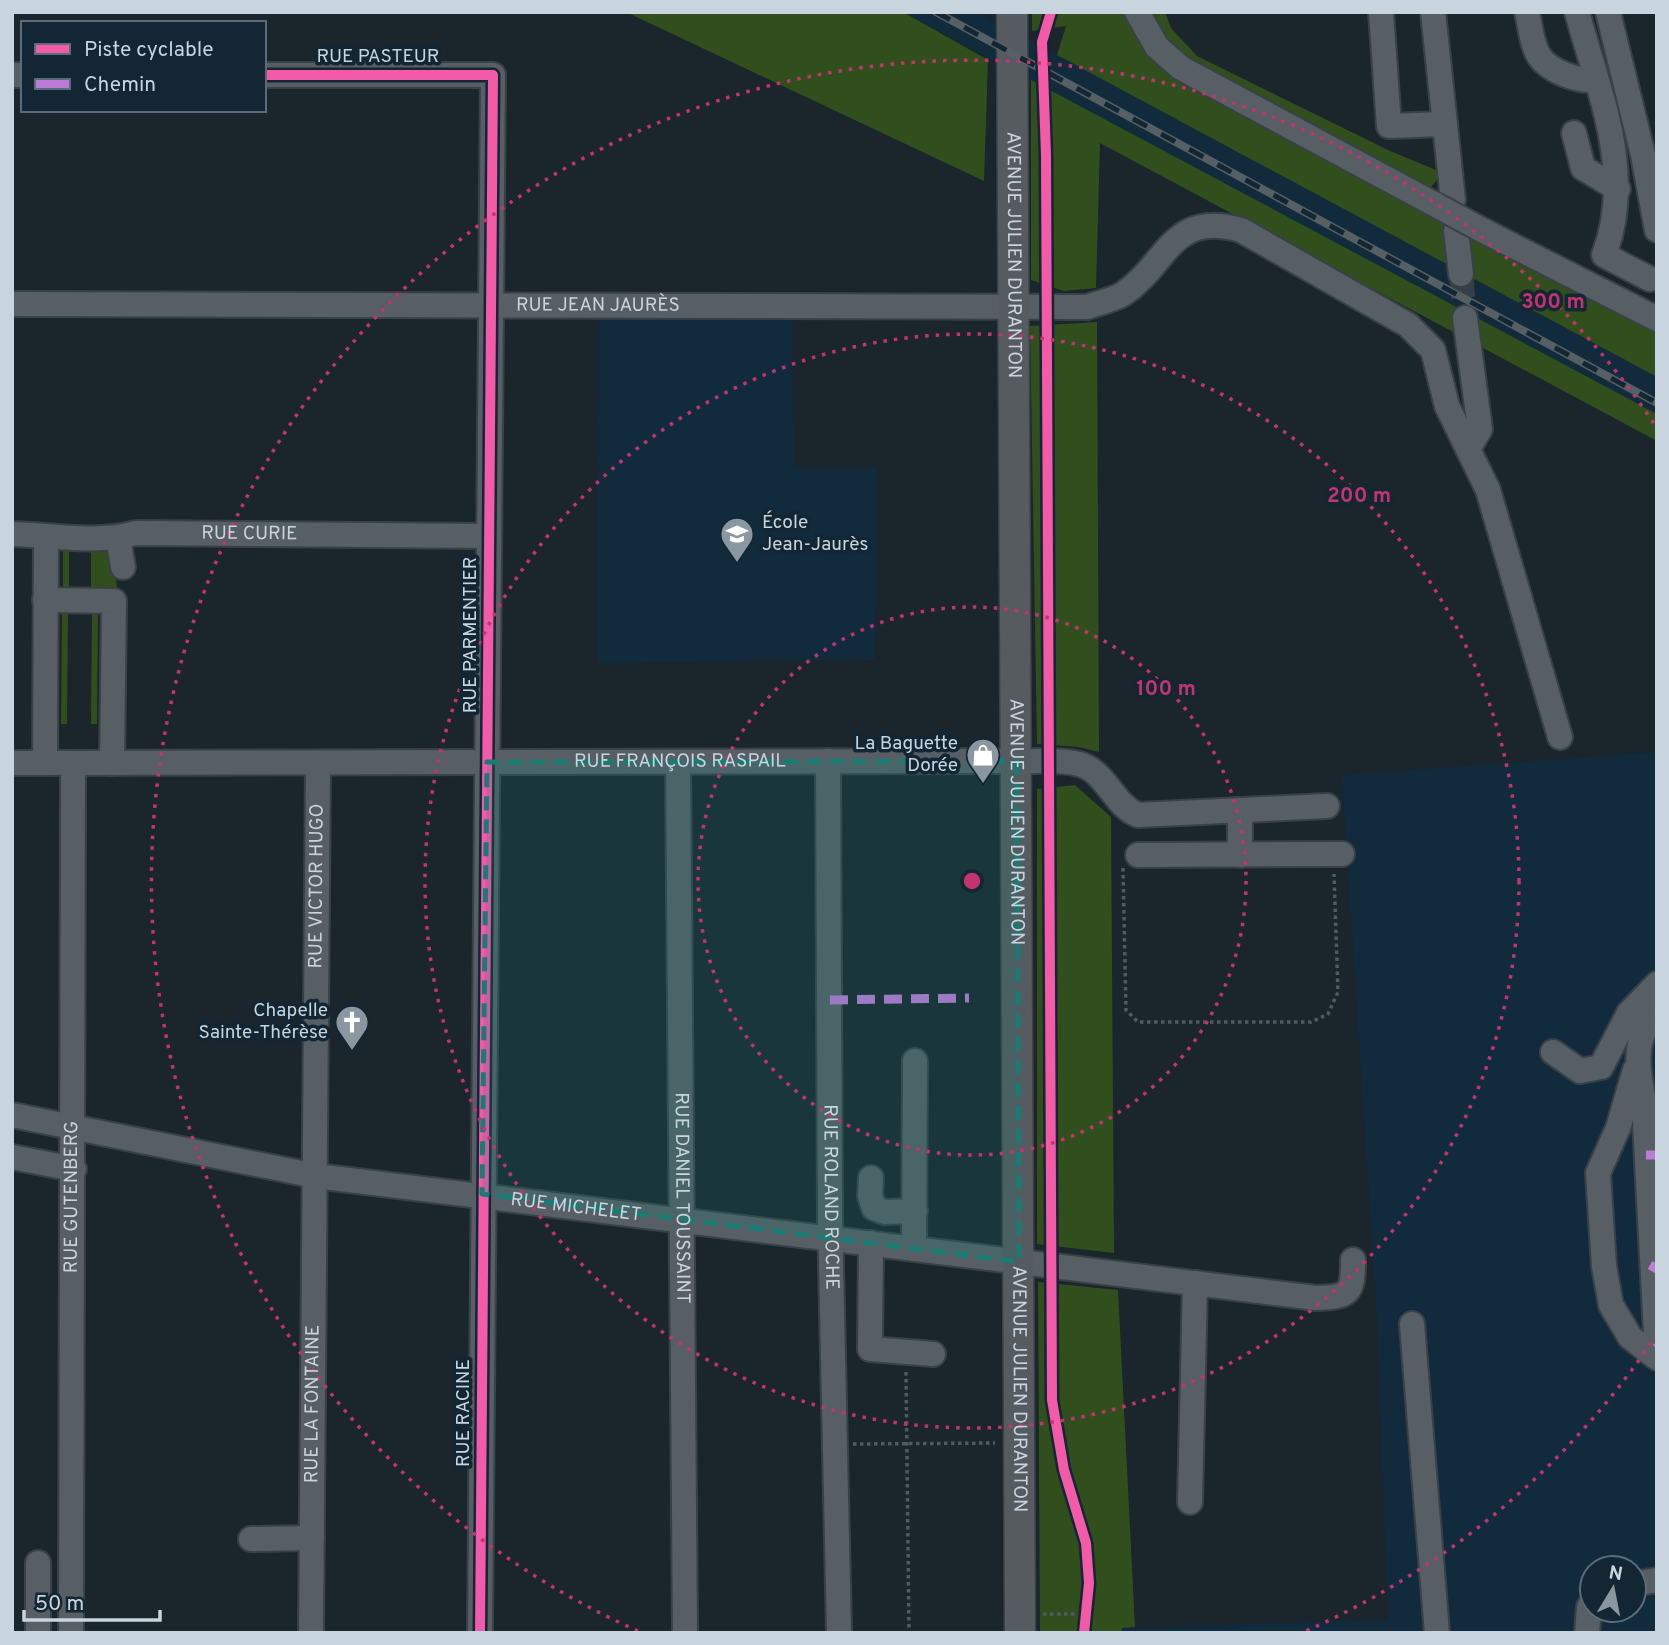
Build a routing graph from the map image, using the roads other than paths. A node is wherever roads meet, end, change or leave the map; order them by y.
1 (1012, 12) edge
2 (1137, 12) edge
3 (1381, 12) edge
4 (1433, 12) edge
5 (1527, 12) edge
6 (1577, 12) edge
7 (1608, 12) edge
8 (266, 75) edge
9 (493, 75) joint
10 (1595, 80) junction
11 (1446, 132) junction
12 (1574, 133) dead end
13 (1618, 188) junction
14 (1443, 202) junction
15 (1657, 230) edge
16 (1456, 231) dead end
17 (1461, 274) tunnel mouth
18 (1650, 279) dead end
19 (12, 304) edge
20 (490, 307) junction
21 (1015, 307) junction
22 (1465, 318) tunnel mouth
23 (1657, 319) edge
24 (1468, 449) junction
25 (12, 534) edge
26 (489, 536) junction
27 (46, 538) junction
28 (118, 538) junction
29 (123, 567) dead end
30 (45, 600) junction
31 (1560, 737) dead end
32 (828, 761) junction
33 (1017, 761) junction
34 (12, 762) edge
35 (45, 762) junction
36 (487, 762) junction
37 (678, 762) junction
38 (74, 763) junction
39 (112, 763) junction
40 (318, 764) junction
41 (1327, 806) dead end
42 (1240, 810) junction
43 (1338, 854) road end
44 (1138, 855) road end
45 (1240, 855) junction
46 (1657, 984) edge
47 (1644, 1017) edge
48 (1553, 1052) dead end
49 (915, 1061) dead end
50 (1637, 1066) junction
51 (12, 1115) edge
52 (74, 1128) junction
53 (12, 1157) edge
54 (74, 1169) junction
55 (316, 1175) junction
56 (871, 1178) dead end
57 (482, 1194) junction
58 (915, 1211) junction
59 (1652, 1212) edge
60 (682, 1220) junction
61 (831, 1238) junction
62 (871, 1243) junction
63 (914, 1249) junction
64 (1353, 1260) dead end
65 (1019, 1262) junction
66 (1195, 1283) junction
67 (1412, 1324) dead end
68 (1657, 1352) edge
69 (933, 1354) dead end
70 (1657, 1358) edge
71 (1190, 1502) dead end
72 (312, 1538) junction
73 (251, 1539) dead end
74 (38, 1563) dead end
75 (38, 1633) edge
76 (72, 1633) edge
77 (311, 1633) edge
78 (480, 1633) edge
79 (685, 1633) edge
80 (838, 1633) edge
81 (1020, 1633) edge
82 (1437, 1633) edge

1 - 21 main road, AVENUE JULIEN DURANTON
2 - 14 street
3 - 11 street
4 - 11 street
5 - 10 street
6 - 10 street
7 - 15 street
8 - 9 street, RUE PASTEUR
9 - 20 street, RUE PARMENTIER
10 - 13 street
11 - 14 street
12 - 13 street
13 - 18 street
14 - 23 street, bridge
16 - 17 street
19 - 20 street, RUE JEAN JAURÈS
20 - 21 street, RUE JEAN JAURÈS
20 - 26 street, RUE PARMENTIER
21 - 24 street, RUE JEAN JAURÈS
21 - 33 main road, AVENUE JULIEN DURANTON
22 - 24 street
24 - 31 street, RUE JEAN JAURÈS
25 - 27 street, RUE CURIE
26 - 28 street, RUE CURIE
26 - 36 street, RUE PARMENTIER
27 - 28 street, RUE CURIE
27 - 30 street
28 - 29 street
30 - 35 street
30 - 39 street
32 - 33 street, RUE FRANÇOIS RASPAIL
32 - 37 street, RUE FRANÇOIS RASPAIL
32 - 61 street, RUE ROLAND ROCHE
33 - 42 street, RUE FRANÇOIS RASPAIL
33 - 65 main road, AVENUE JULIEN DURANTON
34 - 35 street, RUE FRANÇOIS RASPAIL
35 - 38 street, RUE FRANÇOIS RASPAIL
36 - 37 street, RUE FRANÇOIS RASPAIL
36 - 40 street, RUE FRANÇOIS RASPAIL
36 - 57 street, RUE PARMENTIER
37 - 60 street, RUE DANIEL TOUSSAINT
38 - 39 street, RUE FRANÇOIS RASPAIL
38 - 52 street, RUE GUTENBERG
39 - 40 street, RUE FRANÇOIS RASPAIL
40 - 55 street, RUE VICTOR HUGO
41 - 42 street, RUE FRANÇOIS RASPAIL
42 - 45 street
43 - 45 street
44 - 45 street
46 - 47 street
47 - 48 street
47 - 50 street
49 - 58 street
50 - 59 street
50 - 70 street
51 - 52 street, RUE MICHELET
52 - 54 street, RUE GUTENBERG
52 - 55 street, RUE MICHELET
53 - 54 street
54 - 76 street, RUE GUTENBERG
55 - 57 street, RUE MICHELET
55 - 72 street, RUE LA FONTAINE
56 - 58 street
57 - 60 street, RUE MICHELET
57 - 78 street, RUE RACINE
58 - 63 street
59 - 68 street
60 - 61 street, RUE MICHELET
60 - 79 street, RUE DANIEL TOUSSAINT
61 - 62 street, RUE MICHELET
61 - 80 street, RUE ROLAND ROCHE
62 - 63 street, RUE MICHELET
62 - 69 street
63 - 65 street, RUE MICHELET
64 - 66 street, RUE MICHELET
65 - 66 street, RUE MICHELET
65 - 81 main road, AVENUE JULIEN DURANTON
66 - 71 street
67 - 82 street
72 - 73 street
72 - 77 street, RUE LA FONTAINE
74 - 75 street

